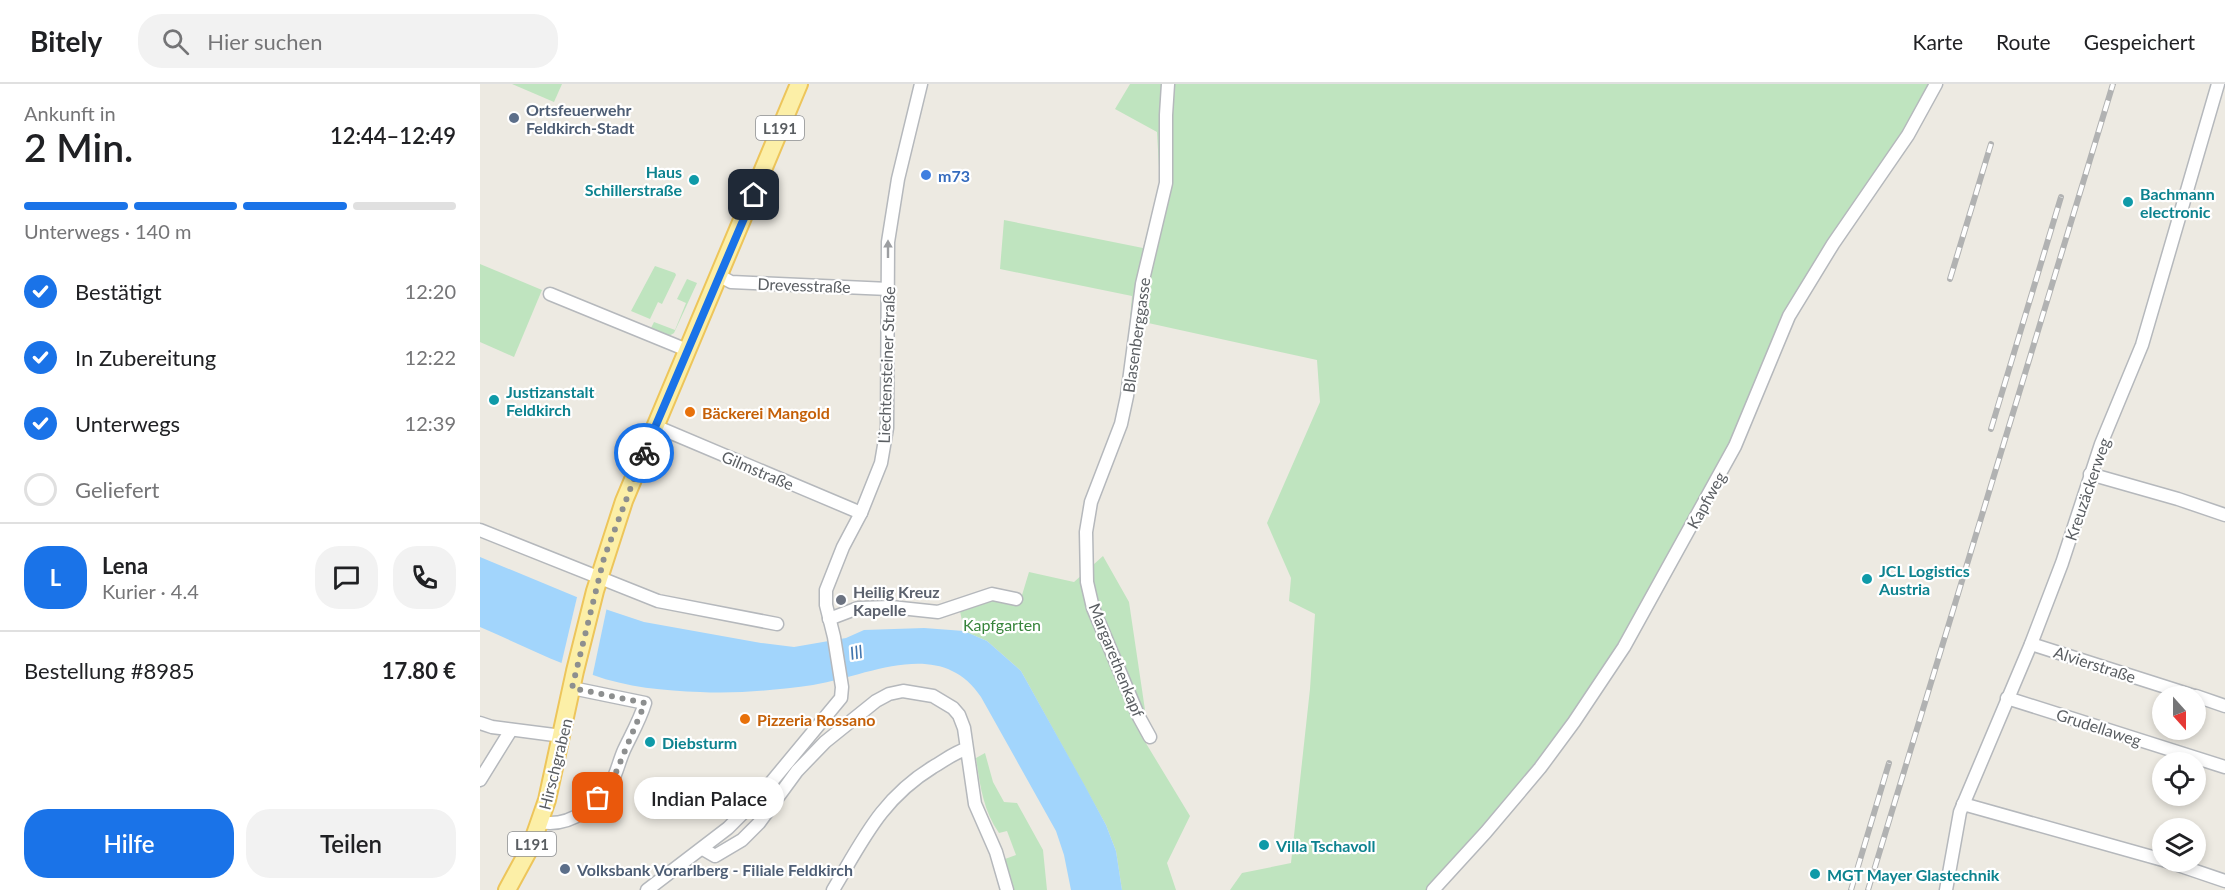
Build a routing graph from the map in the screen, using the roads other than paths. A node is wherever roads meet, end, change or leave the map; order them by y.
1 (799, 84) edge
2 (921, 84) edge
3 (1168, 84) edge
4 (1936, 84) edge
5 (2218, 84) edge
6 (720, 276) junction
7 (889, 289) junction
8 (550, 294) dead end
9 (687, 350) junction
10 (655, 426) junction
11 (2090, 474) junction
12 (861, 513) junction
13 (2225, 515) edge
14 (480, 530) edge
15 (1087, 582) joint
16 (596, 588) junction
17 (1016, 599) dead end
18 (829, 619) junction
19 (777, 624) dead end
20 (2031, 644) junction
21 (573, 679) junction
22 (2163, 686) edge
23 (2007, 698) junction
24 (2206, 700) edge
25 (2225, 706) edge
26 (480, 723) edge
27 (511, 730) junction
28 (562, 736) junction
29 (1150, 737) dead end
30 (966, 749) junction
31 (2225, 767) edge
32 (480, 780) edge
33 (1963, 804) junction
34 (540, 822) junction
35 (703, 849) junction
36 (2152, 856) edge
37 (2199, 872) edge
38 (2225, 881) edge
39 (513, 888) edge
40 (647, 890) edge
41 (832, 890) edge
42 (1007, 890) edge
43 (1433, 890) edge
44 (1946, 890) edge

1 - 6 main road, L191
7 -> 2 street, Liechtensteiner Straße
3 - 15 street, Blasenberggasse
4 - 43 street, Kapfweg
5 - 11 street, Kreuzäckerweg
6 - 7 street, Drevesstraße
6 - 9 main road, L191
7 - 12 street, Liechtensteiner Straße
8 - 9 street
9 - 10 main road, L191
10 - 12 street, Gilmstraße
10 - 16 main road, L191
11 - 13 street
11 - 20 street, Kreuzäckerweg
12 - 18 street, Liechtensteiner Straße
14 - 16 street
15 - 29 street, Margarethenkapf
16 - 19 street
16 - 21 main road, L191
17 - 18 street
18 - 35 street, Liechtensteiner Straße
20 - 22 street, Alvierstraße
20 - 23 street, Kreuzäckerweg
21 - 28 main road, Hirschgraben / L191
21 - 34 street, Hirschgraben
23 - 31 street, Grudellaweg
23 - 33 street, Kreuzäckerweg
24 - 25 street, Alvierstraße
26 - 27 street
27 - 28 street
27 - 32 street
28 - 34 main road, Hirschgraben / L191
30 - 35 street
30 - 41 street
30 - 42 street
33 - 36 street
33 - 44 street, Kreuzäckerweg
34 - 39 main road, Hirschgraben / L191
35 - 40 street
37 - 38 street

